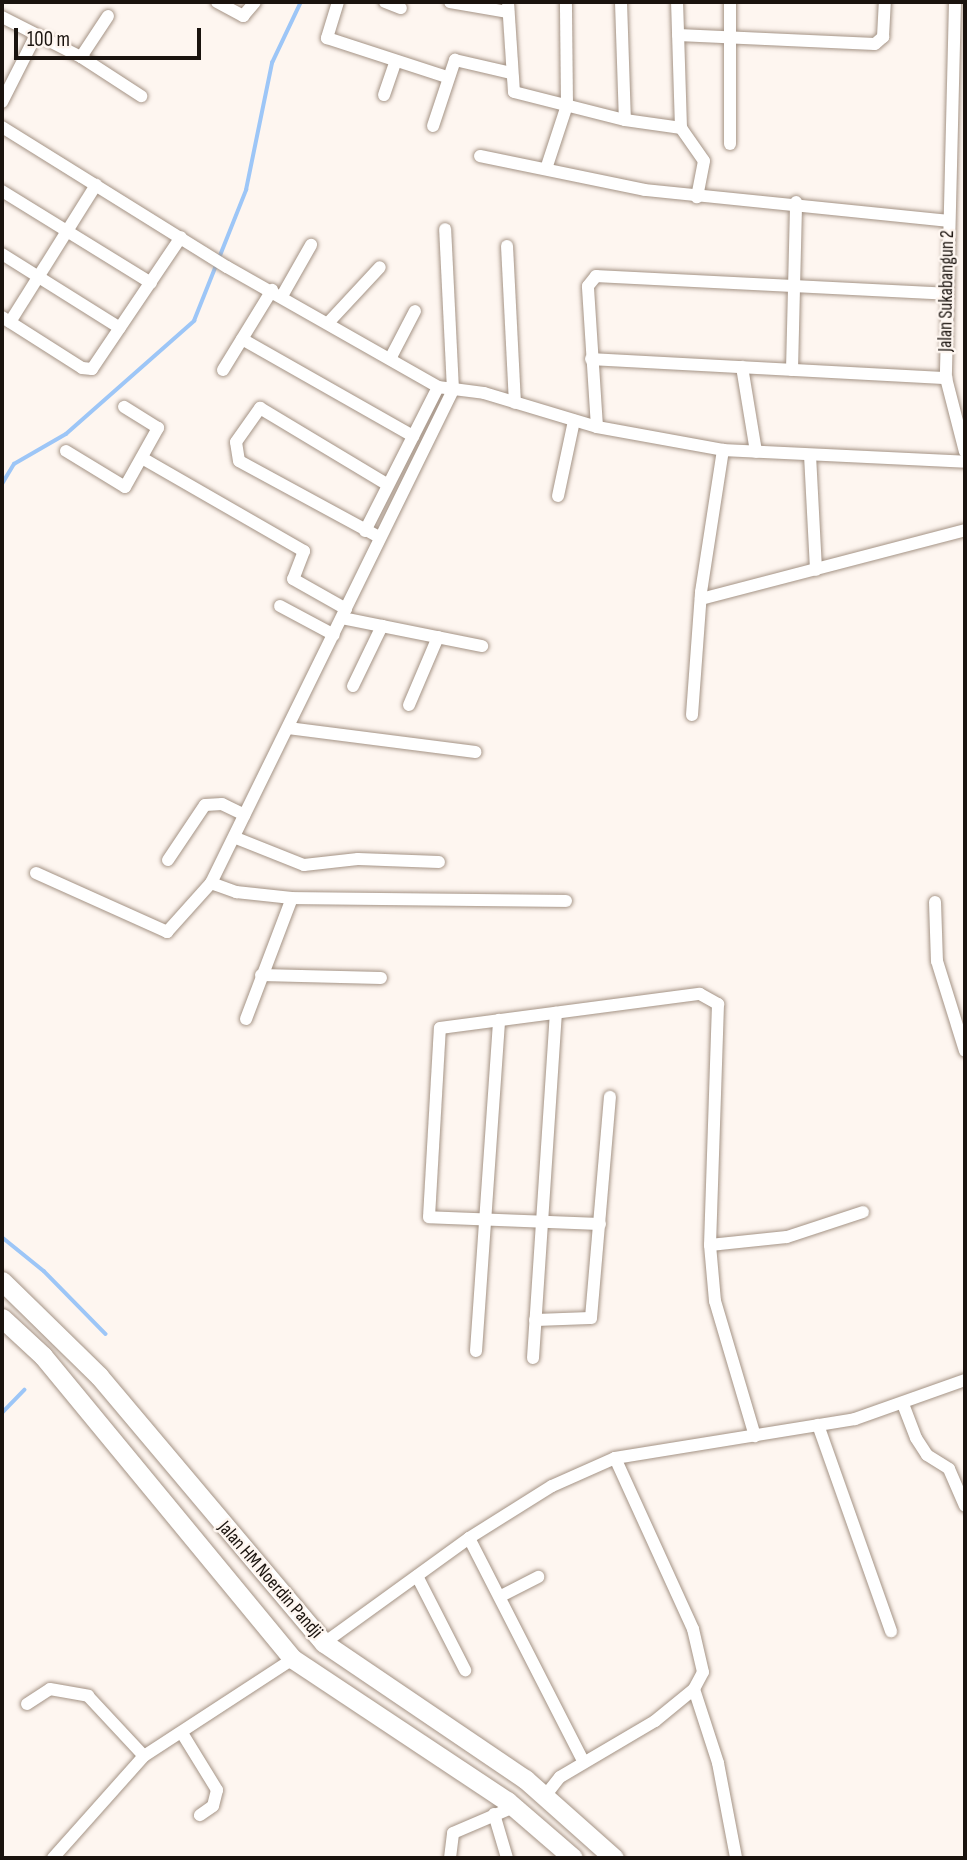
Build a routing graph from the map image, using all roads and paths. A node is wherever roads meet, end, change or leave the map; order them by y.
1 (217, 2) edge
2 (255, 2) edge
3 (338, 2) edge
4 (385, 2) edge
5 (450, 2) edge
6 (566, 2) edge
7 (621, 2) edge
8 (677, 2) edge
9 (730, 2) edge
10 (885, 2) edge
11 (955, 2) edge
12 (508, 7) edge
13 (401, 8) dead end
14 (108, 16) dead end
15 (2, 17) edge
16 (36, 35) junction
17 (678, 35) junction
18 (730, 39) junction
19 (81, 57) junction
20 (396, 61) junction
21 (959, 61) edge
22 (511, 73) junction
23 (447, 77) junction
24 (384, 95) dead end
25 (141, 96) dead end
26 (2, 102) edge
27 (567, 105) junction
28 (959, 115) edge
29 (625, 120) junction
30 (433, 126) dead end
31 (2, 127) edge
32 (681, 128) junction
33 (730, 144) dead end
34 (480, 156) dead end
35 (546, 169) junction
36 (96, 185) junction
37 (2, 191) edge
38 (697, 197) junction
39 (796, 202) junction
40 (948, 220) junction
41 (444, 229) dead end
42 (66, 231) junction
43 (181, 237) junction
44 (311, 245) dead end
45 (507, 246) dead end
46 (2, 254) edge
47 (380, 267) dead end
48 (38, 277) junction
49 (151, 283) junction
50 (792, 285) junction
51 (277, 293) junction
52 (946, 294) junction
53 (415, 311) dead end
54 (6, 320) edge
55 (328, 323) junction
56 (120, 328) junction
57 (242, 339) junction
58 (390, 359) junction
59 (591, 359) junction
60 (742, 367) junction
61 (223, 370) dead end
62 (792, 370) junction
63 (946, 378) junction
64 (438, 387) junction
65 (453, 390) junction
66 (515, 403) junction
67 (124, 407) dead end
68 (574, 421) junction
69 (597, 427) junction
70 (413, 436) junction
71 (723, 450) junction
72 (66, 451) dead end
73 (756, 452) junction
74 (965, 452) edge
75 (810, 455) junction
76 (142, 458) junction
77 (965, 462) edge
78 (388, 485) junction
79 (558, 496) dead end
80 (965, 530) edge
81 (365, 531) junction
82 (379, 537) junction
83 (816, 570) junction
84 (701, 599) junction
85 (280, 606) dead end
86 (344, 613) junction
87 (382, 626) junction
88 (334, 635) junction
89 (438, 637) junction
90 (482, 646) dead end
91 (353, 685) dead end
92 (409, 705) dead end
93 (692, 715) dead end
94 (288, 728) junction
95 (475, 752) dead end
96 (245, 815) junction
97 (236, 838) junction
98 (168, 860) dead end
99 (439, 862) dead end
100 (36, 873) dead end
101 (211, 883) junction
102 (292, 898) junction
103 (566, 901) dead end
104 (935, 902) dead end
105 (261, 975) junction
106 (381, 978) dead end
107 (556, 1013) junction
108 (246, 1019) dead end
109 (499, 1020) junction
110 (965, 1051) edge
111 (610, 1097) dead end
112 (863, 1212) dead end
113 (485, 1218) junction
114 (542, 1219) junction
115 (600, 1224) junction
116 (710, 1245) junction
117 (2, 1281) edge
118 (2, 1318) edge
119 (535, 1320) junction
120 (475, 1351) dead end
121 (533, 1358) dead end
122 (965, 1380) edge
123 (903, 1404) junction
124 (818, 1426) junction
125 (755, 1436) junction
126 (615, 1458) junction
127 (965, 1506) edge
128 (469, 1538) junction
129 (417, 1576) junction
130 (538, 1577) dead end
131 (501, 1595) junction
132 (891, 1631) dead end
133 (324, 1643) junction
134 (293, 1659) junction
135 (465, 1670) dead end
136 (694, 1689) junction
137 (27, 1704) dead end
138 (181, 1733) junction
139 (144, 1756) junction
140 (583, 1762) junction
141 (545, 1796) junction
142 (514, 1807) junction
143 (494, 1814) junction
144 (200, 1815) dead end
145 (736, 1857) edge
146 (53, 1858) edge
147 (450, 1858) edge
148 (508, 1858) edge
149 (573, 1858) edge
150 (614, 1858) edge

1 - 2 street
3 - 20 street
4 - 13 street
5 - 12 street
6 - 27 street
7 - 29 street
8 - 17 street
9 - 18 street
10 - 18 street
11 - 21 street, Jalan Sukabangun 2
12 - 22 street
14 - 19 street
15 - 16 street
16 - 19 street
16 - 26 street
17 - 18 street
17 - 32 street
18 - 33 street
19 - 25 street
20 - 23 street
20 - 24 street
21 - 28 street, Jalan Sukabangun 2
22 - 23 street
22 - 27 street
23 - 30 street
27 - 29 street
27 - 35 street
28 - 40 street, Jalan Sukabangun 2
29 - 32 street
31 - 36 street
32 - 38 street
34 - 35 street
35 - 38 street
36 - 42 street
36 - 43 street
37 - 42 street
38 - 39 street
39 - 40 street
39 - 50 street
40 - 52 street, Jalan Sukabangun 2
41 - 65 street
42 - 48 street
42 - 49 street
43 - 49 street
43 - 51 street
44 - 51 street
45 - 66 street
46 - 48 street
47 - 55 street
48 - 54 street
48 - 56 street
49 - 56 street
50 - 52 street
50 - 59 street
50 - 62 street
51 - 55 street
51 - 57 street
52 - 63 street, Jalan Sukabangun 2
53 - 58 street
54 - 56 street
55 - 58 street
57 - 61 street
57 - 70 street
58 - 64 street
59 - 60 street
59 - 69 street
60 - 62 street
60 - 73 street
62 - 63 street
63 - 74 street, Jalan Sukabangun 2
64 - 65 street
64 - 70 street
65 - 66 street
65 - 82 street
66 - 68 street
67 - 76 street
68 - 69 street
68 - 79 street
69 - 71 street
70 - 78 street
71 - 73 street
71 - 84 street
72 - 76 street
73 - 75 street
75 - 77 street
75 - 83 street
76 - 86 street
78 - 81 street
78 - 81 street
80 - 83 street
81 - 82 street
82 - 86 street
83 - 84 street
84 - 93 street
85 - 88 street
86 - 87 street
86 - 88 street
87 - 89 street
87 - 91 street
88 - 94 street
89 - 90 street
89 - 92 street
94 - 95 street
94 - 96 street
96 - 97 street
96 - 98 street
97 - 99 street
97 - 101 street
100 - 101 street
101 - 102 street
102 - 103 street
102 - 105 street
104 - 110 street
105 - 106 street
105 - 108 street
107 - 109 street
107 - 114 street
107 - 116 street
109 - 113 street
109 - 113 street
111 - 115 street
112 - 116 street
113 - 114 street
113 - 120 street
114 - 115 street
114 - 119 street
115 - 119 street
116 - 125 street
117 - 133 main road, Jalan HM Noerdin Pandji
118 - 134 main road, Jalan HM Noerdin Pandji
119 - 121 street
122 - 123 street
123 - 124 street
123 - 127 street
124 - 125 street
124 - 132 street
125 - 126 street
126 - 128 street
126 - 136 street
128 - 129 street
128 - 131 street
129 - 133 street
129 - 135 street
130 - 131 street
131 - 140 street
133 - 141 main road, Jalan HM Noerdin Pandji
134 - 138 street
134 - 142 main road, Jalan HM Noerdin Pandji
136 - 140 street
136 - 145 street
137 - 139 street
138 - 139 street
138 - 144 street
139 - 146 street
140 - 141 street
141 - 150 main road, Jalan HM Noerdin Pandji
142 - 143 street
142 - 149 main road, Jalan HM Noerdin Pandji
143 - 147 street
143 - 148 street

